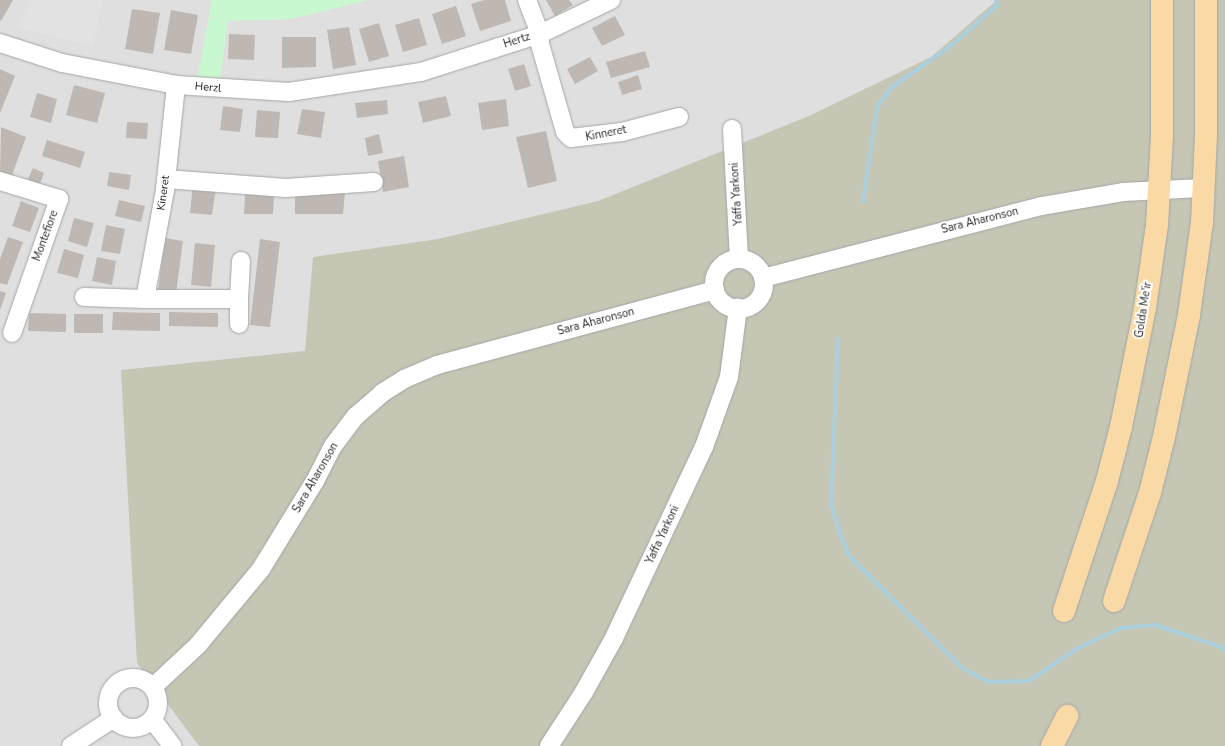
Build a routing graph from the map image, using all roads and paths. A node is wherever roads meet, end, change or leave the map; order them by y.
1 (526, 0) edge
2 (611, 0) edge
3 (1162, 0) edge
4 (1206, 0) edge
5 (540, 34) junction
6 (0, 43) edge
7 (421, 72) joint
8 (176, 85) junction
9 (679, 117) dead end
10 (732, 129) dead end
11 (166, 179) junction
12 (0, 181) edge
13 (374, 182) dead end
14 (1202, 188) junction
15 (1158, 189) junction
16 (739, 259) junction
17 (241, 261) dead end
18 (762, 278) junction
19 (715, 290) junction
20 (84, 298) dead end
21 (145, 299) junction
22 (239, 299) junction
23 (738, 308) junction
24 (239, 324) dead end
25 (12, 333) dead end
26 (1114, 602) dead end
27 (1064, 611) dead end
28 (152, 687) junction
29 (1067, 716) dead end
30 (114, 718) junction
31 (148, 723) junction
32 (71, 746) edge
33 (158, 746) edge
34 (172, 746) edge
35 (549, 746) edge
36 (1052, 746) edge

1 - 5 street
2 - 5 street, Hertz
3 - 15 main road, Golda Me'ir
4 - 14 main road
5 - 7 street, Hertz
5 - 9 street, Kinneret
6 - 8 street, Herzl
7 - 8 street, Herzl
8 - 11 street, Kineret
10 - 16 street, Yaffa Yarkoni
11 - 13 street
11 - 21 street, Kineret
12 - 25 street, Montefiore
14 - 15 street, Sara Aharonson
14 - 26 main road
15 - 18 street, Sara Aharonson
15 - 27 main road, Golda Me'ir
16 - 18 street
16 - 19 street
17 - 22 street
18 - 23 street
19 - 23 street
19 - 28 street, Sara Aharonson
20 - 21 street
21 - 22 street
22 - 24 street
23 - 35 street, Yaffa Yarkoni
28 - 30 street
28 - 31 street
29 - 36 main road
30 - 31 street
30 - 32 street
31 - 33 street
31 - 34 street

